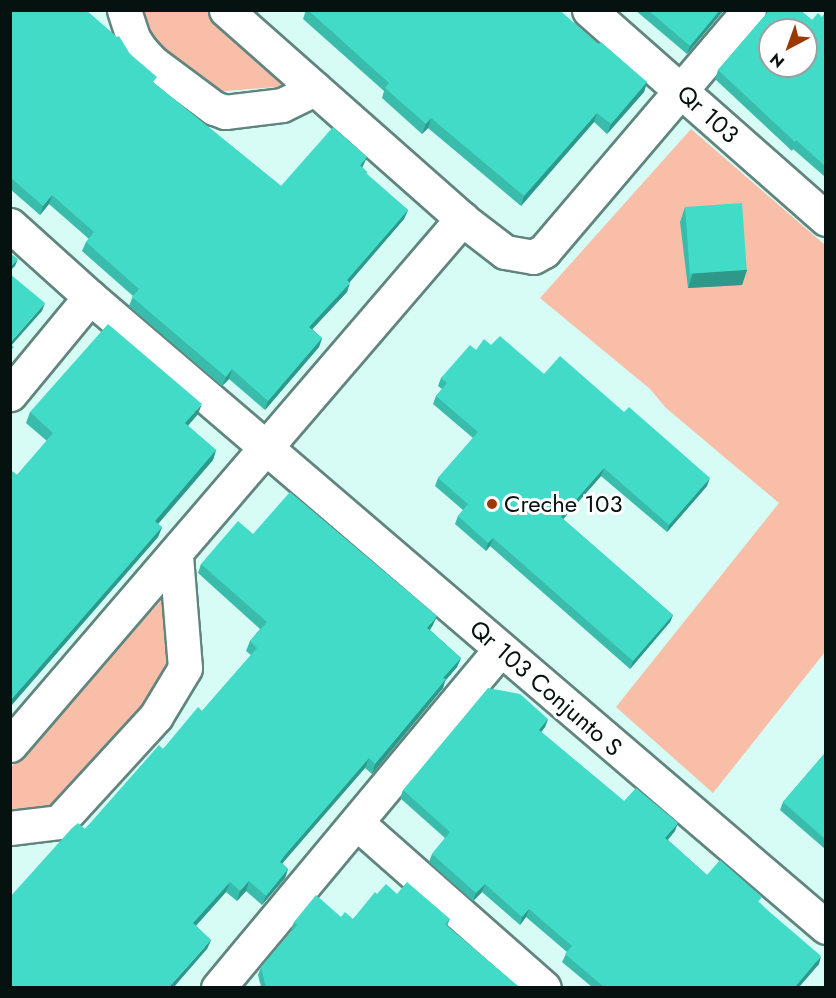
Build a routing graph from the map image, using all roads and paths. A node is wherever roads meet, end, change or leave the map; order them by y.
1 (124, 10) edge
2 (226, 10) edge
3 (589, 10) edge
4 (749, 10) edge
5 (315, 89) junction
6 (680, 89) junction
7 (462, 219) junction
8 (825, 219) edge
9 (10, 225) edge
10 (90, 297) junction
11 (10, 394) edge
12 (268, 447) junction
13 (176, 555) junction
14 (500, 649) junction
15 (10, 745) edge
16 (357, 823) junction
17 (10, 828) edge
18 (825, 927) edge
19 (218, 987) edge
20 (544, 987) edge

1 - 5 street
2 - 5 street
3 - 6 street, Qr 103
4 - 6 street
5 - 7 street
6 - 7 street
6 - 8 street, Qr 103
7 - 12 street
9 - 10 street, Qr 103 Conjunto S
10 - 11 street
10 - 12 street, Qr 103 Conjunto S
12 - 13 street
12 - 14 street, Qr 103 Conjunto S
13 - 15 street
13 - 17 street
14 - 16 street
14 - 18 street, Qr 103 Conjunto S
16 - 19 street
16 - 20 street

